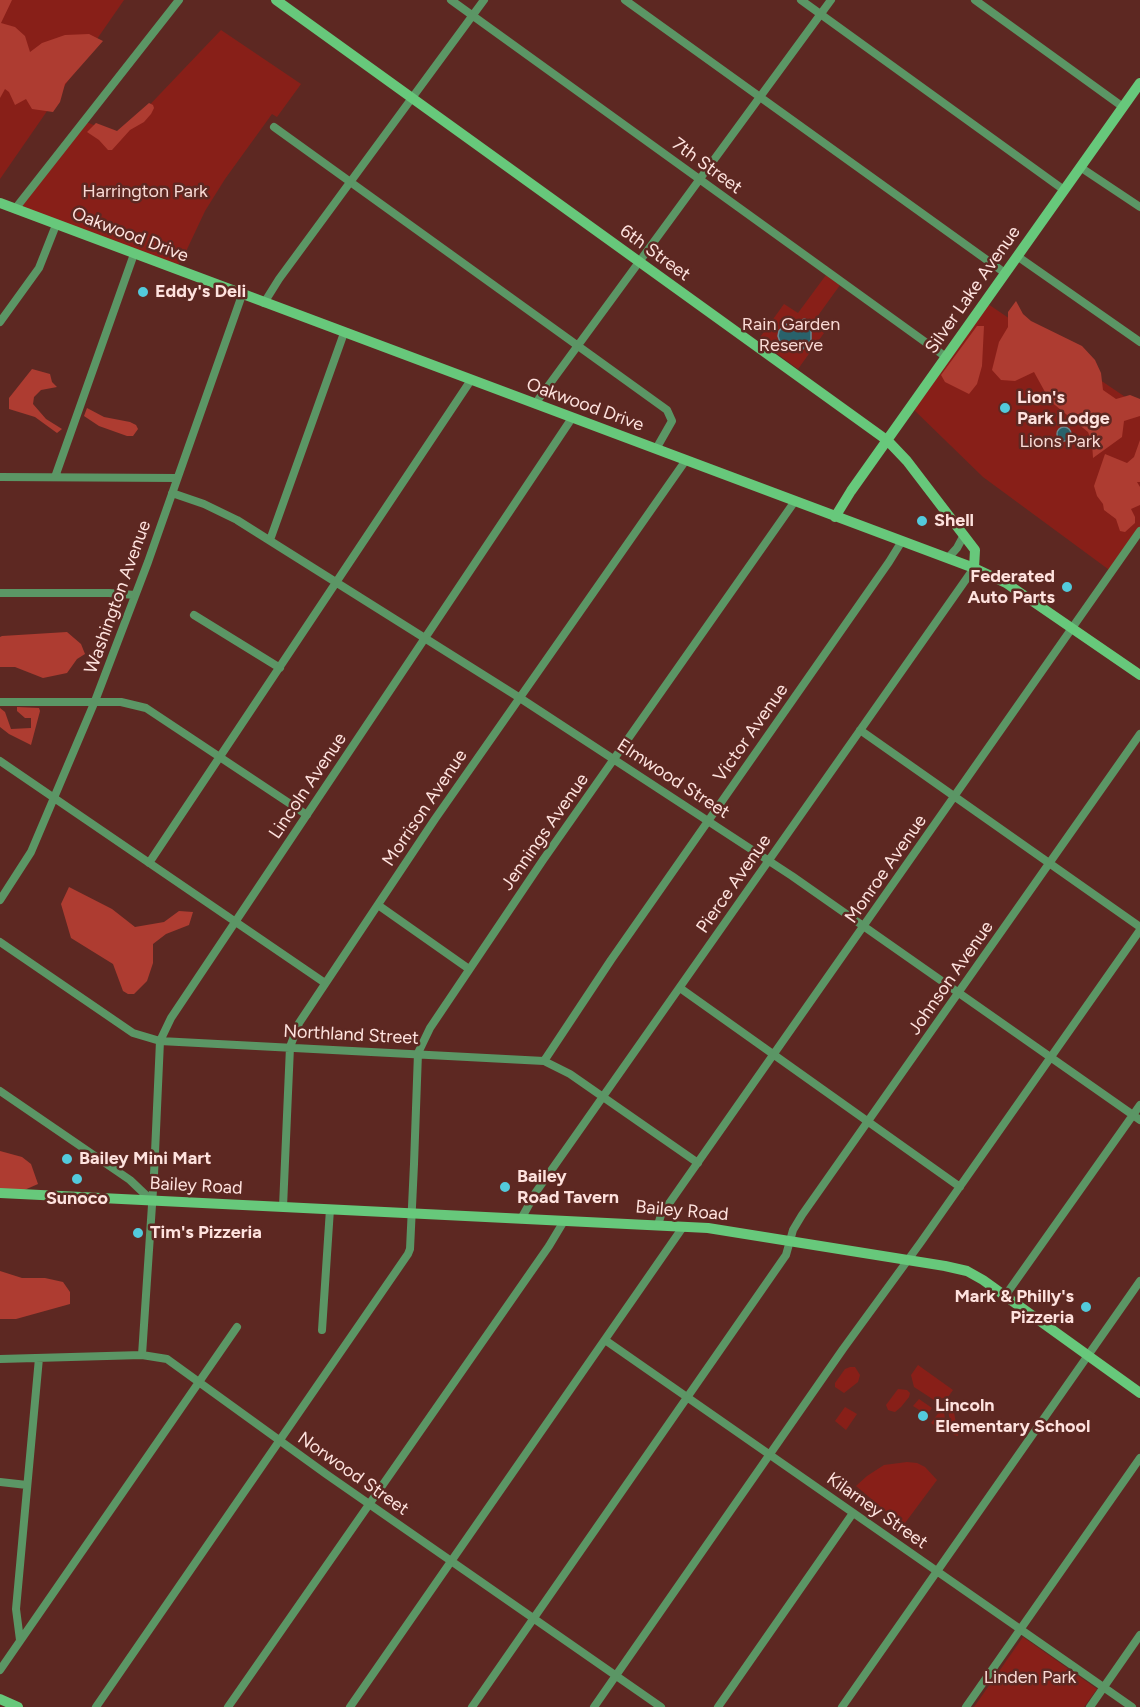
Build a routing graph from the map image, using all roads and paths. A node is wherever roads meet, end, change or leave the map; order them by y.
1 (179, 0) edge
2 (276, 0) edge
3 (451, 0) edge
4 (484, 0) edge
5 (625, 0) edge
6 (801, 0) edge
7 (831, 0) edge
8 (975, 0) edge
9 (821, 14) junction
10 (472, 16) junction
11 (1140, 83) edge
12 (412, 98) junction
13 (760, 98) junction
14 (1123, 107) junction
15 (274, 127) dead end
16 (1080, 167) junction
17 (700, 180) junction
18 (350, 182) junction
19 (1064, 190) junction
20 (0, 203) edge
21 (1140, 207) edge
22 (15, 209) junction
23 (56, 225) junction
24 (134, 254) junction
25 (1017, 256) junction
26 (640, 261) junction
27 (1005, 273) junction
28 (243, 295) junction
29 (264, 303) junction
30 (0, 306) edge
31 (9, 310) junction
32 (0, 322) edge
33 (344, 333) junction
34 (1140, 342) edge
35 (578, 346) junction
36 (946, 357) junction
37 (471, 380) junction
38 (535, 404) junction
39 (572, 418) junction
40 (888, 441) junction
41 (656, 449) junction
42 (686, 460) junction
43 (0, 477) edge
44 (55, 477) junction
45 (177, 478) junction
46 (172, 493) junction
47 (795, 501) junction
48 (835, 517) junction
49 (1140, 531) edge
50 (964, 535) junction
51 (270, 540) junction
52 (902, 541) junction
53 (948, 558) junction
54 (974, 568) junction
55 (337, 583) junction
56 (0, 593) edge
57 (135, 595) junction
58 (194, 615) dead end
59 (1072, 629) junction
60 (426, 638) junction
61 (280, 668) junction
62 (1140, 675) edge
63 (520, 698) junction
64 (95, 701) junction
65 (0, 702) edge
66 (860, 730) junction
67 (1140, 734) edge
68 (220, 756) junction
69 (615, 759) junction
70 (0, 761) edge
71 (955, 797) junction
72 (54, 798) junction
73 (307, 815) junction
74 (708, 820) junction
75 (769, 861) junction
76 (149, 863) junction
77 (1049, 864) junction
78 (0, 900) edge
79 (378, 905) junction
80 (235, 922) junction
81 (864, 926) junction
82 (1140, 929) edge
83 (0, 942) edge
84 (470, 969) junction
85 (325, 983) junction
86 (680, 988) junction
87 (960, 993) junction
88 (160, 1041) junction
89 (290, 1047) junction
90 (418, 1053) junction
91 (774, 1055) junction
92 (1051, 1056) junction
93 (544, 1061) junction
94 (0, 1091) edge
95 (604, 1096) junction
96 (1140, 1105) edge
97 (1136, 1117) edge
98 (868, 1121) junction
99 (698, 1163) junction
100 (960, 1187) junction
101 (0, 1192) edge
102 (151, 1200) junction
103 (283, 1207) junction
104 (330, 1209) junction
105 (412, 1213) junction
106 (521, 1219) junction
107 (564, 1221) junction
108 (658, 1225) junction
109 (683, 1227) junction
110 (790, 1241) junction
111 (905, 1261) junction
112 (1140, 1281) edge
113 (1005, 1296) junction
114 (237, 1328) dead end
115 (322, 1329) dead end
116 (605, 1340) junction
117 (142, 1355) junction
118 (1088, 1355) junction
119 (39, 1358) junction
120 (0, 1359) edge
121 (200, 1382) junction
122 (1140, 1393) edge
123 (688, 1397) junction
124 (280, 1440) junction
125 (770, 1454) junction
126 (1140, 1458) edge
127 (0, 1482) edge
128 (27, 1485) junction
129 (370, 1504) junction
130 (854, 1513) junction
131 (452, 1561) junction
132 (936, 1571) junction
133 (533, 1618) junction
134 (1021, 1629) junction
135 (1140, 1635) edge
136 (20, 1640) junction
137 (0, 1670) edge
138 (616, 1676) junction
139 (1104, 1687) junction
140 (0, 1699) edge
141 (18, 1707) edge
142 (96, 1707) edge
143 (228, 1707) edge
144 (350, 1707) edge
145 (472, 1707) edge
146 (594, 1707) edge
147 (661, 1707) edge
148 (718, 1707) edge
149 (842, 1707) edge
150 (966, 1707) edge
151 (1090, 1707) edge
152 (1132, 1707) edge

1 - 22 street
2 - 12 street, 6th Street
3 - 10 street, 7th Street
4 - 10 street
5 - 13 street
6 - 9 street
7 - 9 street
8 - 14 street
9 - 13 street
9 - 19 street
10 - 12 street
10 - 17 street, 7th Street
11 - 14 street, Silver Lake Avenue
12 - 18 street
12 - 26 street, 6th Street
13 - 17 street
13 - 27 street
14 - 16 street, Silver Lake Avenue
15 - 18 street
16 - 19 street, Silver Lake Avenue
16 - 21 street
17 - 26 street
17 - 36 street, 7th Street
18 - 29 street
18 - 35 street
19 - 25 street, Silver Lake Avenue
20 - 22 street, Oakwood Drive
22 - 23 street, Oakwood Drive
23 - 24 street, Oakwood Drive
23 - 31 street
24 - 28 street, Oakwood Drive
24 - 44 street
25 - 27 street, Silver Lake Avenue
25 - 34 street
26 - 35 street
26 - 40 street, 6th Street
27 - 36 street, Silver Lake Avenue
28 - 29 street, Oakwood Drive
28 - 45 street, Washington Avenue
29 - 33 street, Oakwood Drive
30 - 31 street
31 - 32 street
33 - 37 street, Oakwood Drive
33 - 51 street
35 - 38 street
35 - 41 street
36 - 40 street, Silver Lake Avenue
37 - 38 street, Oakwood Drive
37 - 55 street
38 - 39 street, Oakwood Drive
39 - 41 street, Oakwood Drive
39 - 60 street, Lincoln Avenue
40 - 48 street, Silver Lake Avenue
40 - 50 street, 6th Street
41 - 42 street, Oakwood Drive
42 - 47 street, Oakwood Drive
42 - 63 street, Morrison Avenue
43 - 44 street
44 - 45 street
45 - 46 street, Washington Avenue
46 - 51 street, Elmwood Street
46 - 57 street, Washington Avenue
47 - 48 street, Oakwood Drive
47 - 69 street, Jennings Avenue
48 - 52 street, Oakwood Drive
49 - 59 street, Monroe Avenue
50 - 53 street
50 - 54 street, 6th Street
51 - 55 street, Elmwood Street
52 - 53 street, Oakwood Drive
52 - 74 street, Victor Avenue
53 - 54 street, Oakwood Drive
54 - 59 street, Oakwood Drive
54 - 66 street, Pierce Avenue
55 - 60 street, Elmwood Street
55 - 61 street
56 - 57 street
57 - 64 street, Washington Avenue
58 - 61 street
59 - 62 street, Oakwood Drive
59 - 71 street, Monroe Avenue
60 - 63 street, Elmwood Street
60 - 73 street, Lincoln Avenue
61 - 68 street
63 - 69 street, Elmwood Street
63 - 79 street, Morrison Avenue
64 - 65 street
64 - 68 street
64 - 72 street, Washington Avenue
66 - 71 street
66 - 75 street, Pierce Avenue
67 - 77 street, Johnson Avenue
68 - 73 street
68 - 76 street
69 - 74 street, Elmwood Street
69 - 84 street, Jennings Avenue
70 - 72 street
71 - 77 street
71 - 81 street, Monroe Avenue
72 - 76 street
72 - 78 street, Washington Avenue
73 - 80 street, Lincoln Avenue
74 - 75 street, Elmwood Street
74 - 93 street, Victor Avenue
75 - 81 street, Elmwood Street
75 - 86 street, Pierce Avenue
76 - 80 street
77 - 82 street
77 - 87 street, Johnson Avenue
79 - 84 street
79 - 85 street, Morrison Avenue
80 - 85 street
80 - 88 street, Lincoln Avenue
81 - 87 street, Elmwood Street
81 - 91 street, Monroe Avenue
82 - 92 street
83 - 88 street, Northland Street
84 - 90 street, Jennings Avenue
85 - 89 street, Morrison Avenue
86 - 91 street
86 - 95 street, Pierce Avenue
87 - 92 street, Elmwood Street
87 - 98 street, Johnson Avenue
88 - 89 street, Northland Street
88 - 102 street, Lincoln Avenue
89 - 90 street, Northland Street
89 - 103 street, Morrison Avenue
90 - 93 street, Northland Street
90 - 105 street, Jennings Avenue
91 - 98 street
91 - 99 street, Monroe Avenue
92 - 97 street, Elmwood Street
92 - 100 street
93 - 95 street, Northland Street
94 - 102 street
95 - 99 street, Northland Street
95 - 106 street, Pierce Avenue
96 - 97 street
97 - 113 street
98 - 100 street
98 - 110 street, Johnson Avenue
99 - 108 street, Monroe Avenue
100 - 111 street
101 - 102 street, Bailey Road
102 - 103 street, Bailey Road
102 - 117 street, Lincoln Avenue
103 - 104 street, Bailey Road
104 - 105 street, Bailey Road
104 - 115 street
105 - 106 street, Bailey Road
105 - 124 street, Jennings Avenue
106 - 107 street, Bailey Road
107 - 108 street, Bailey Road
107 - 129 street
108 - 109 street, Bailey Road
109 - 110 street, Bailey Road
109 - 116 street
110 - 111 street, Bailey Road
110 - 123 street, Johnson Avenue
111 - 113 street, Bailey Road
111 - 125 street
112 - 118 street
113 - 118 street, Bailey Road
114 - 121 street
116 - 123 street, Kilarney Street
116 - 131 street
117 - 119 street, Norwood Street
117 - 121 street, Norwood Street
118 - 122 street, Bailey Road
118 - 132 street
119 - 120 street, Norwood Street
119 - 128 street
121 - 124 street, Norwood Street
121 - 136 street
123 - 125 street, Kilarney Street
123 - 133 street, Johnson Avenue
124 - 129 street, Norwood Street
124 - 142 street, Jennings Avenue
125 - 130 street, Kilarney Street
125 - 138 street
126 - 134 street
127 - 128 street
128 - 136 street
129 - 131 street, Norwood Street
129 - 143 street
130 - 132 street, Kilarney Street
130 - 148 street
131 - 133 street, Norwood Street
131 - 144 street
132 - 134 street, Kilarney Street
132 - 149 street
133 - 138 street, Norwood Street
133 - 145 street, Johnson Avenue
134 - 139 street, Kilarney Street
134 - 150 street
135 - 139 street
136 - 137 street
138 - 146 street
138 - 147 street, Norwood Street
139 - 151 street
139 - 152 street, Kilarney Street
140 - 141 street

